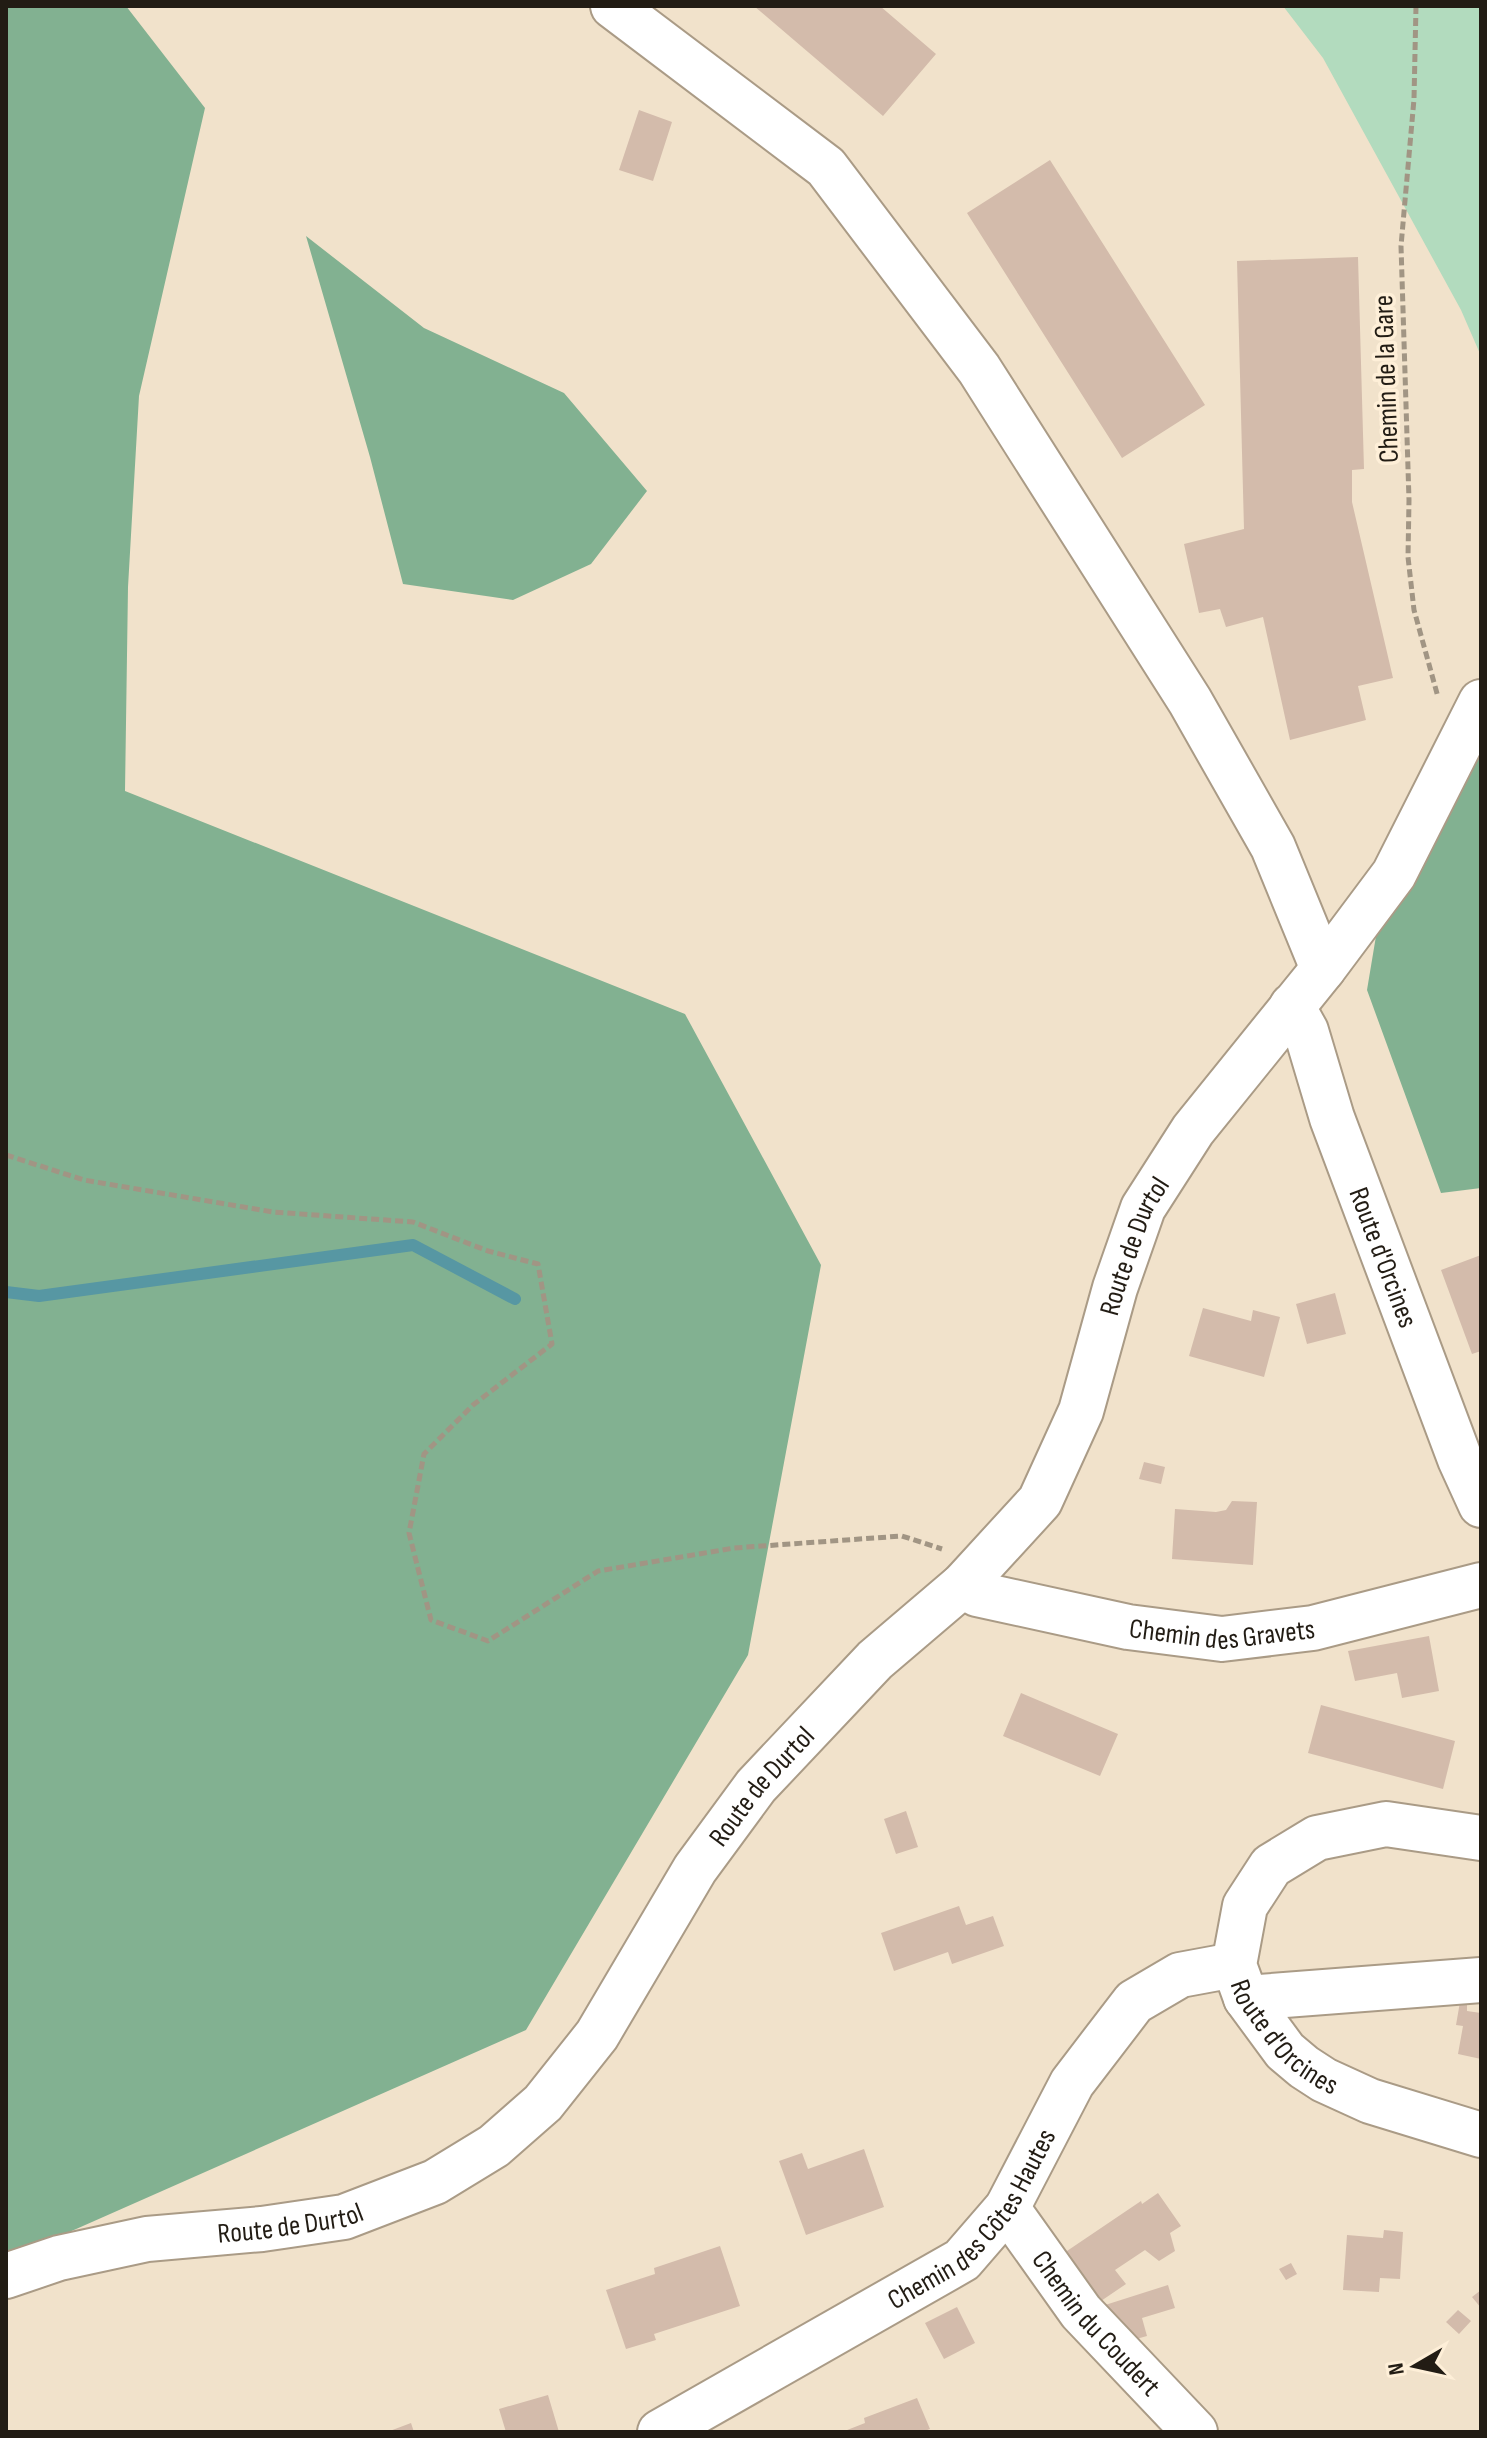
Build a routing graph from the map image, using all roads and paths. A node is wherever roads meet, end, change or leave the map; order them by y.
1 (613, 6) edge
2 (1416, 6) edge
3 (1472, 721) edge
4 (1323, 969) junction
5 (1292, 1006) junction
6 (6, 1155) edge
7 (1470, 1450) edge
8 (1481, 1505) edge
9 (974, 1574) junction
10 (1481, 1585) edge
11 (1481, 1838) edge
12 (1481, 1980) edge
13 (1240, 1982) junction
14 (1481, 2135) edge
15 (1007, 2208) junction
16 (6, 2276) edge
17 (660, 2432) edge
18 (1195, 2432) edge

1 - 4 street
2 - 3 path, Chemin de la Gare
3 - 4 street, Route de Durtol
4 - 5 street, Route de Durtol
5 - 7 street, Route d'Orcines
5 - 9 street, Route de Durtol
6 - 9 path
7 - 8 street, Route d'Orcines
9 - 10 street, Chemin des Gravets
9 - 16 street, Route de Durtol
11 - 13 street, Route d'Orcines
12 - 13 street, Chemin des Côtes Hautes
13 - 14 street, Route d'Orcines
13 - 15 street, Chemin des Côtes Hautes
15 - 17 street, Chemin des Côtes Hautes
15 - 18 street, Chemin du Coudert

